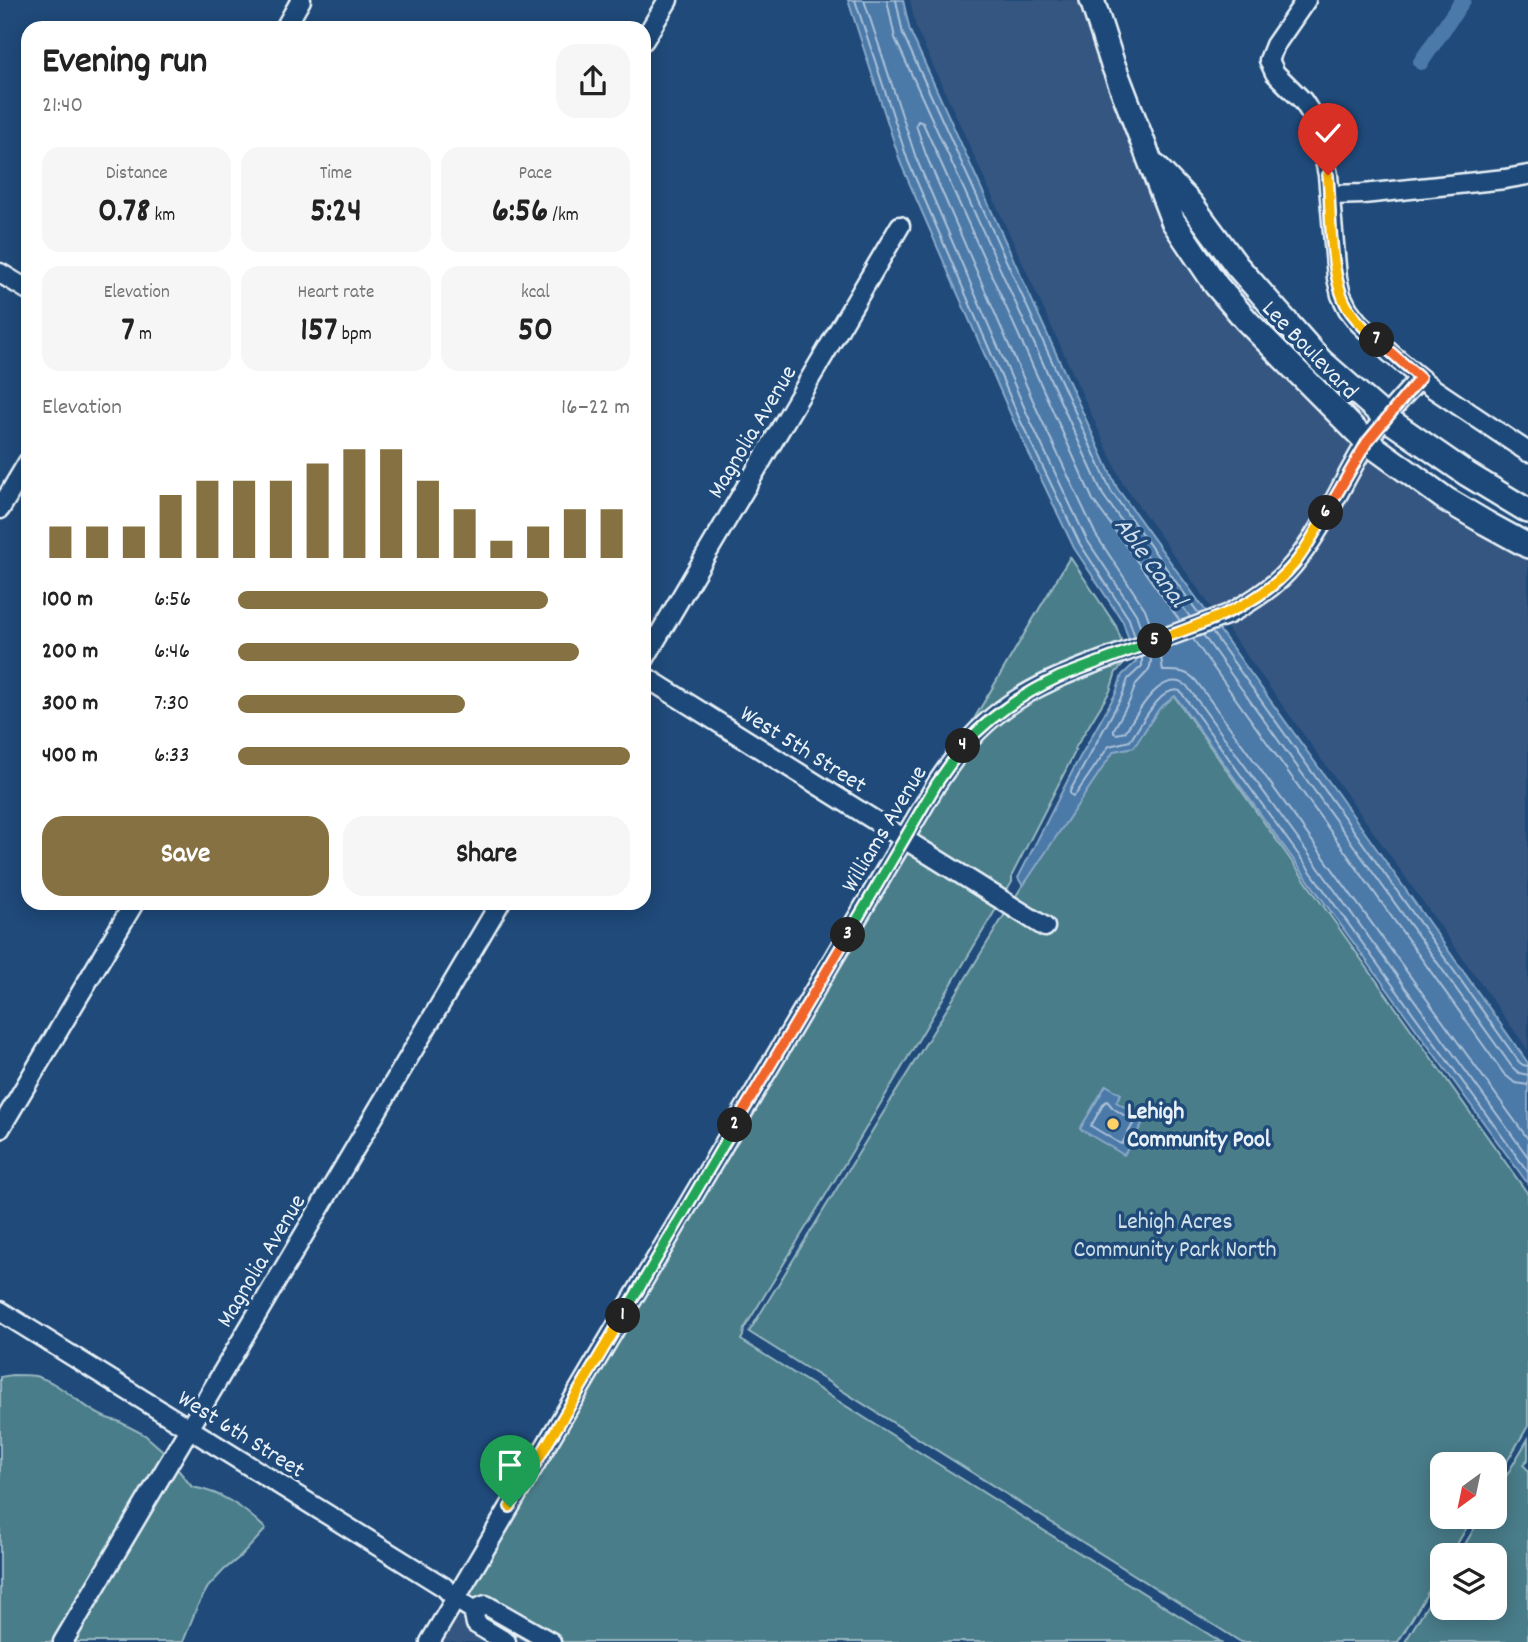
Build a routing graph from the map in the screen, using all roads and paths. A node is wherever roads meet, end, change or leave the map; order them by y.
1 (301, 0) edge
2 (667, 0) edge
3 (1092, 0) edge
4 (1306, 0) edge
5 (289, 21) edge
6 (651, 28) edge
7 (1148, 159) junction
8 (1528, 175) edge
9 (1330, 195) junction
10 (900, 226) dead end
11 (0, 273) edge
12 (21, 286) edge
13 (1420, 378) junction
14 (1386, 418) junction
15 (1367, 442) junction
16 (1528, 452) edge
17 (21, 474) edge
18 (0, 509) edge
19 (1528, 511) edge
20 (1528, 546) edge
21 (651, 648) edge
22 (651, 680) edge
23 (904, 839) junction
24 (130, 910) edge
25 (496, 910) edge
26 (1045, 927) dead end
27 (0, 1129) edge
28 (0, 1311) edge
29 (189, 1429) junction
30 (456, 1599) junction
31 (473, 1610) junction
32 (63, 1642) edge
33 (430, 1642) edge
34 (506, 1642) edge
35 (551, 1642) edge

1 - 5 street
2 - 6 street
3 - 7 main road, Lee Boulevard
4 - 9 street
7 - 14 main road, Lee Boulevard
7 - 15 main road, Lee Boulevard
8 - 9 street
9 - 13 street
10 - 21 street, Magnolia Avenue
11 - 12 street
13 - 14 street, Williams Avenue
13 - 16 street
14 - 15 street, Williams Avenue
14 - 19 main road, Lee Boulevard
15 - 20 main road, Lee Boulevard
15 - 23 street, Williams Avenue
17 - 18 street
22 - 23 street, West 5th Street
23 - 26 street, West 5th Street
23 - 30 street, Williams Avenue
24 - 27 street
25 - 29 street, Magnolia Avenue
28 - 29 street, West 6th Street
29 - 30 street, West 6th Street
29 - 32 street, Magnolia Avenue
30 - 31 street, West 6th Street
30 - 33 street, Williams Avenue
31 - 34 street
31 - 35 street

